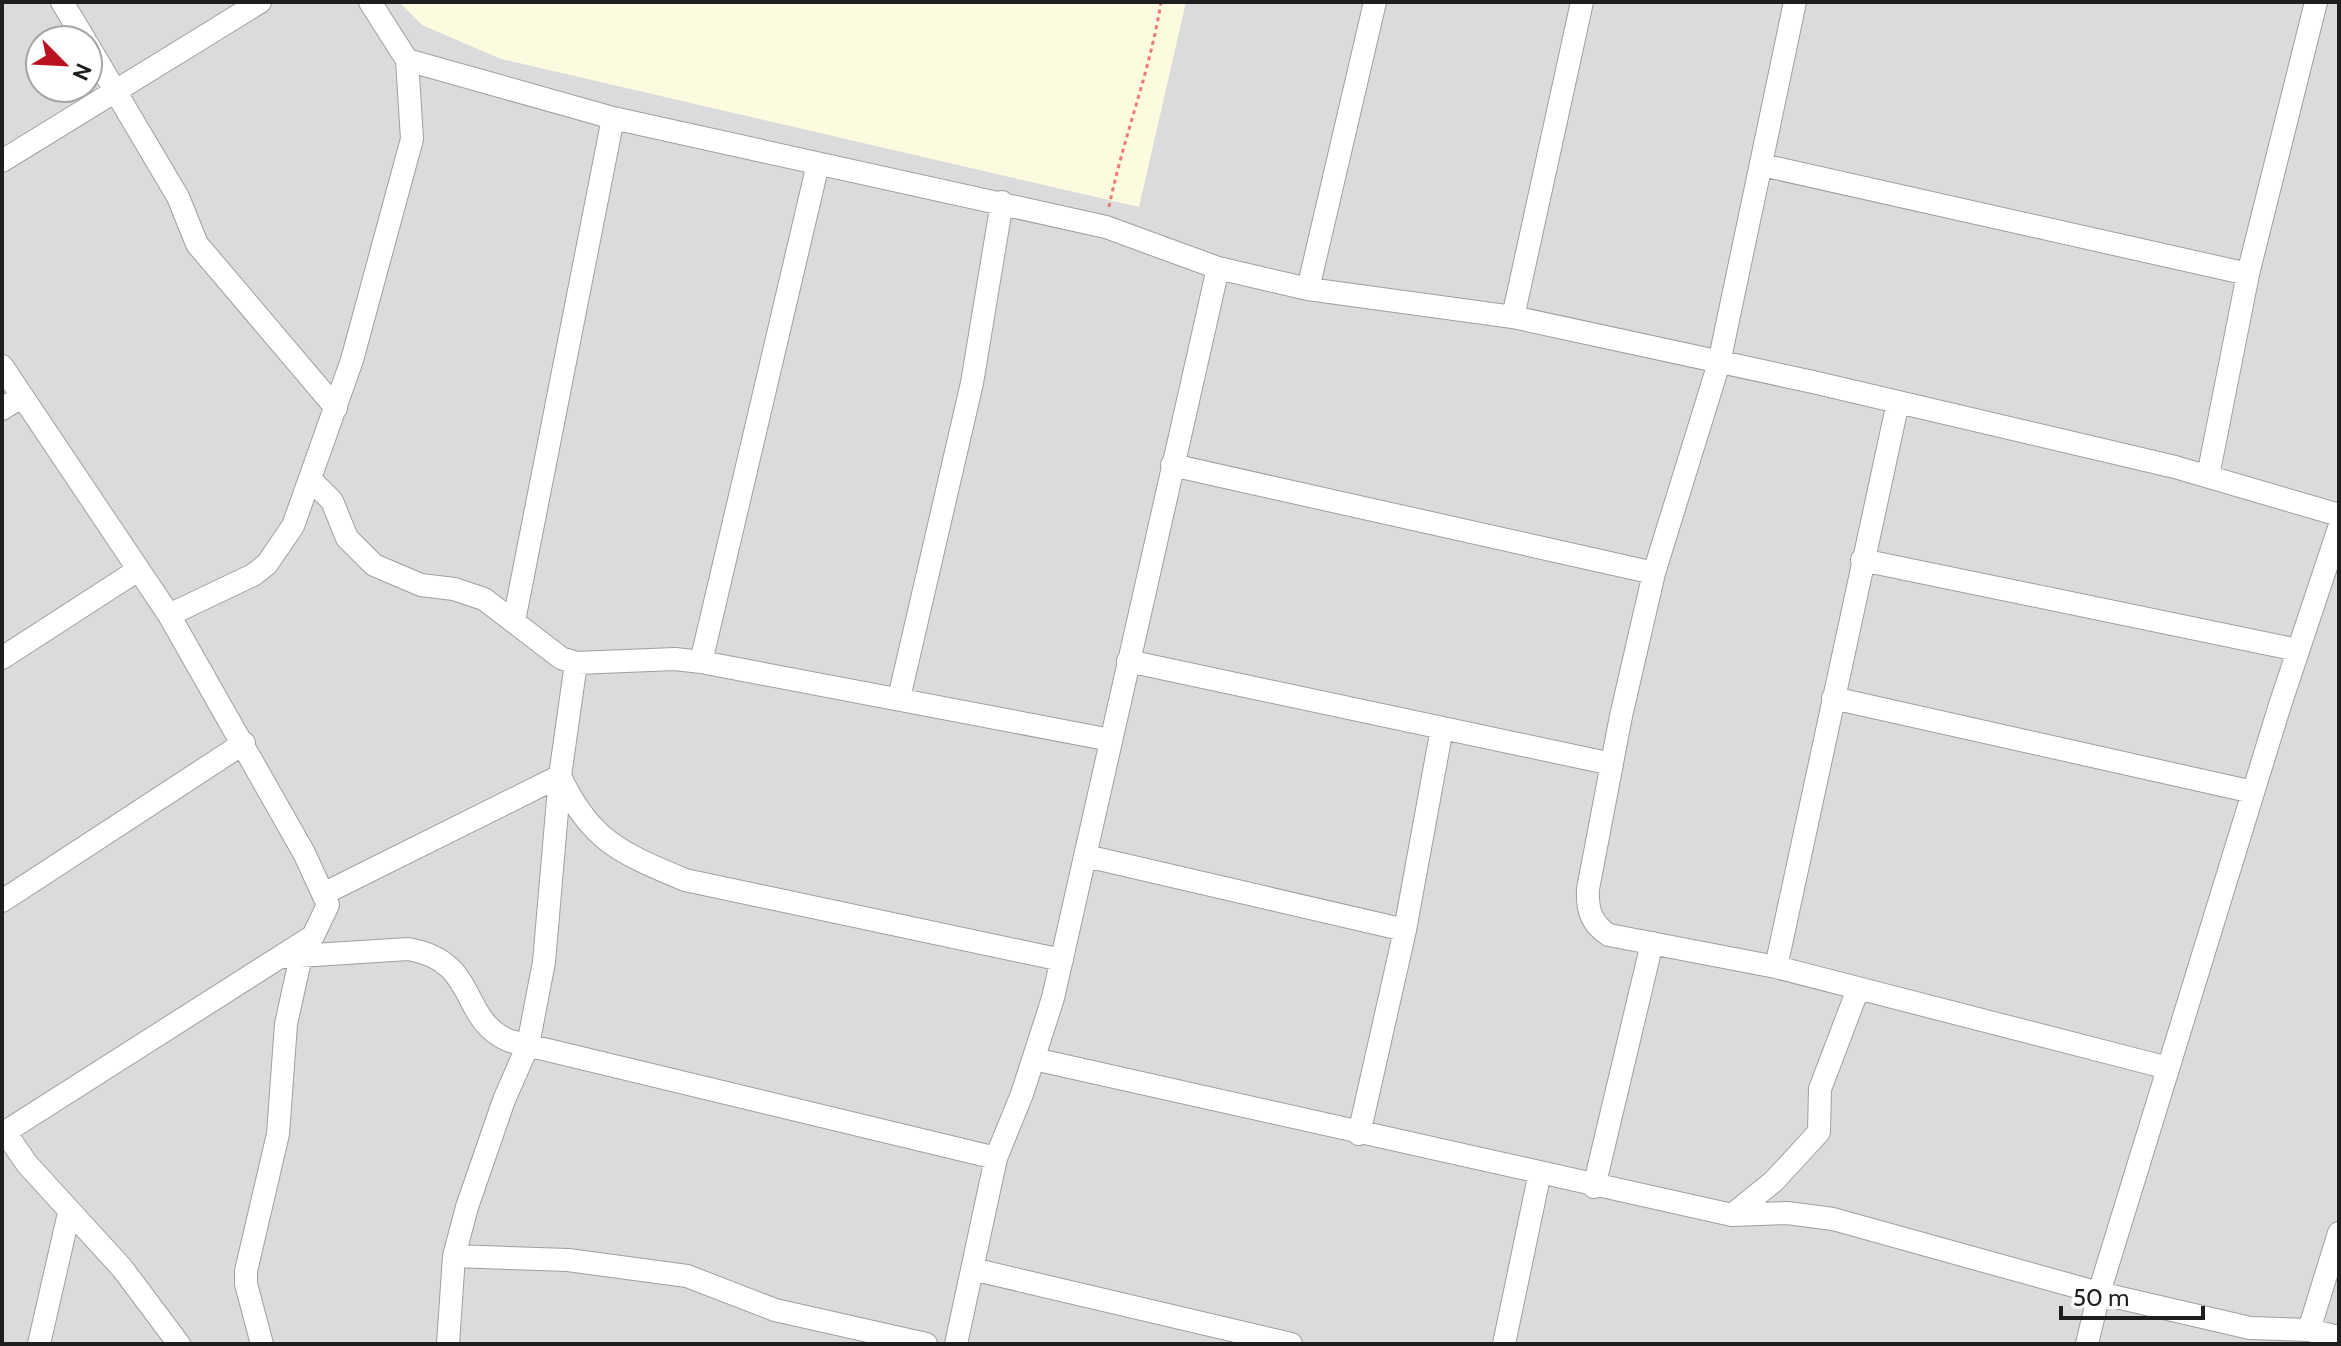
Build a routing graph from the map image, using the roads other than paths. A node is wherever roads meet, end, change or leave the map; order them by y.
1 (62, 2) edge
2 (260, 2) edge
3 (370, 2) edge
4 (1375, 2) edge
5 (1582, 2) edge
6 (1795, 2) edge
7 (2316, 2) edge
8 (75, 24) edge
9 (407, 60) junction
10 (104, 72) edge
11 (115, 91) junction
12 (613, 118) junction
13 (2, 161) edge
14 (818, 164) junction
15 (1762, 165) junction
16 (1002, 202) junction
17 (1218, 268) junction
18 (2248, 274) junction
19 (1308, 289) junction
20 (1513, 317) junction
21 (1719, 363) junction
22 (2, 366) edge
23 (21, 397) junction
24 (1898, 402) junction
25 (336, 408) junction
26 (2, 409) edge
27 (1172, 465) junction
28 (2208, 476) junction
29 (311, 480) junction
30 (2339, 515) edge
31 (2339, 528) edge
32 (1862, 560) junction
33 (138, 570) junction
34 (1654, 573) junction
35 (2329, 600) edge
36 (169, 615) junction
37 (514, 621) junction
38 (2298, 650) junction
39 (2, 658) edge
40 (1128, 661) junction
41 (701, 662) junction
42 (576, 663) junction
43 (899, 698) junction
44 (1833, 698) junction
45 (1442, 728) junction
46 (1111, 740) junction
47 (244, 743) junction
48 (1612, 764) junction
49 (560, 776) junction
50 (2253, 792) junction
51 (1086, 856) junction
52 (325, 893) junction
53 (2, 901) edge
54 (1405, 930) junction
55 (1652, 943) junction
56 (291, 956) junction
57 (1062, 960) junction
58 (1776, 967) junction
59 (1858, 989) junction
60 (528, 1045) junction
61 (1034, 1059) junction
62 (2168, 1068) junction
63 (3, 1133) edge
64 (1359, 1134) junction
65 (996, 1158) junction
66 (1540, 1172) junction
67 (1594, 1187) junction
68 (69, 1213) junction
69 (1732, 1215) junction
70 (2339, 1233) edge
71 (454, 1256) junction
72 (972, 1269) junction
73 (2099, 1293) junction
74 (2309, 1330) junction
75 (2339, 1337) edge
76 (39, 1344) edge
77 (179, 1344) edge
78 (262, 1344) edge
79 (448, 1344) edge
80 (926, 1344) edge
81 (956, 1344) edge
82 (1291, 1344) edge
83 (1504, 1344) edge
84 (2087, 1344) edge

1 - 8 street
2 - 11 street
3 - 9 street
4 - 19 street
5 - 20 street
6 - 15 street
7 - 18 street
9 - 12 street
9 - 25 street
10 - 11 street
11 - 13 street
11 - 25 street
12 - 14 street
12 - 37 street
14 - 16 street
14 - 41 street
15 - 18 street
15 - 21 street
16 - 17 street
16 - 43 street
17 - 19 street
17 - 27 street
18 - 28 street
19 - 20 street
20 - 21 street
21 - 24 street
21 - 34 street
22 - 23 street
23 - 26 street
23 - 33 street
24 - 28 street
24 - 32 street
25 - 29 street
27 - 34 street
27 - 40 street
28 - 30 street
29 - 36 street
29 - 37 street
31 - 35 street
32 - 38 street
32 - 44 street
33 - 36 street
33 - 39 street
34 - 48 street
35 - 38 street
36 - 47 street
37 - 42 street
38 - 50 street
40 - 45 street
40 - 46 street
41 - 42 street
41 - 43 street
42 - 49 street
43 - 46 street
44 - 50 street
44 - 58 street
45 - 48 street
45 - 54 street
46 - 51 street
47 - 52 street
47 - 53 street
48 - 55 street
49 - 52 street
49 - 57 street
49 - 60 street
50 - 62 street
51 - 54 street
51 - 57 street
52 - 56 street
54 - 64 street
55 - 58 street
55 - 67 street
56 - 60 street
56 - 63 street
56 - 78 street
57 - 61 street
58 - 59 street
59 - 62 street
59 - 69 street
60 - 65 street
60 - 71 street
61 - 64 street
61 - 65 street
62 - 73 street
63 - 68 street
64 - 66 street
65 - 72 street
66 - 67 street
66 - 83 street
67 - 69 street
68 - 76 street
68 - 77 street
69 - 73 street
70 - 74 street
71 - 79 street
71 - 80 street
72 - 81 street
72 - 82 street
73 - 74 street
73 - 84 street
74 - 75 street

